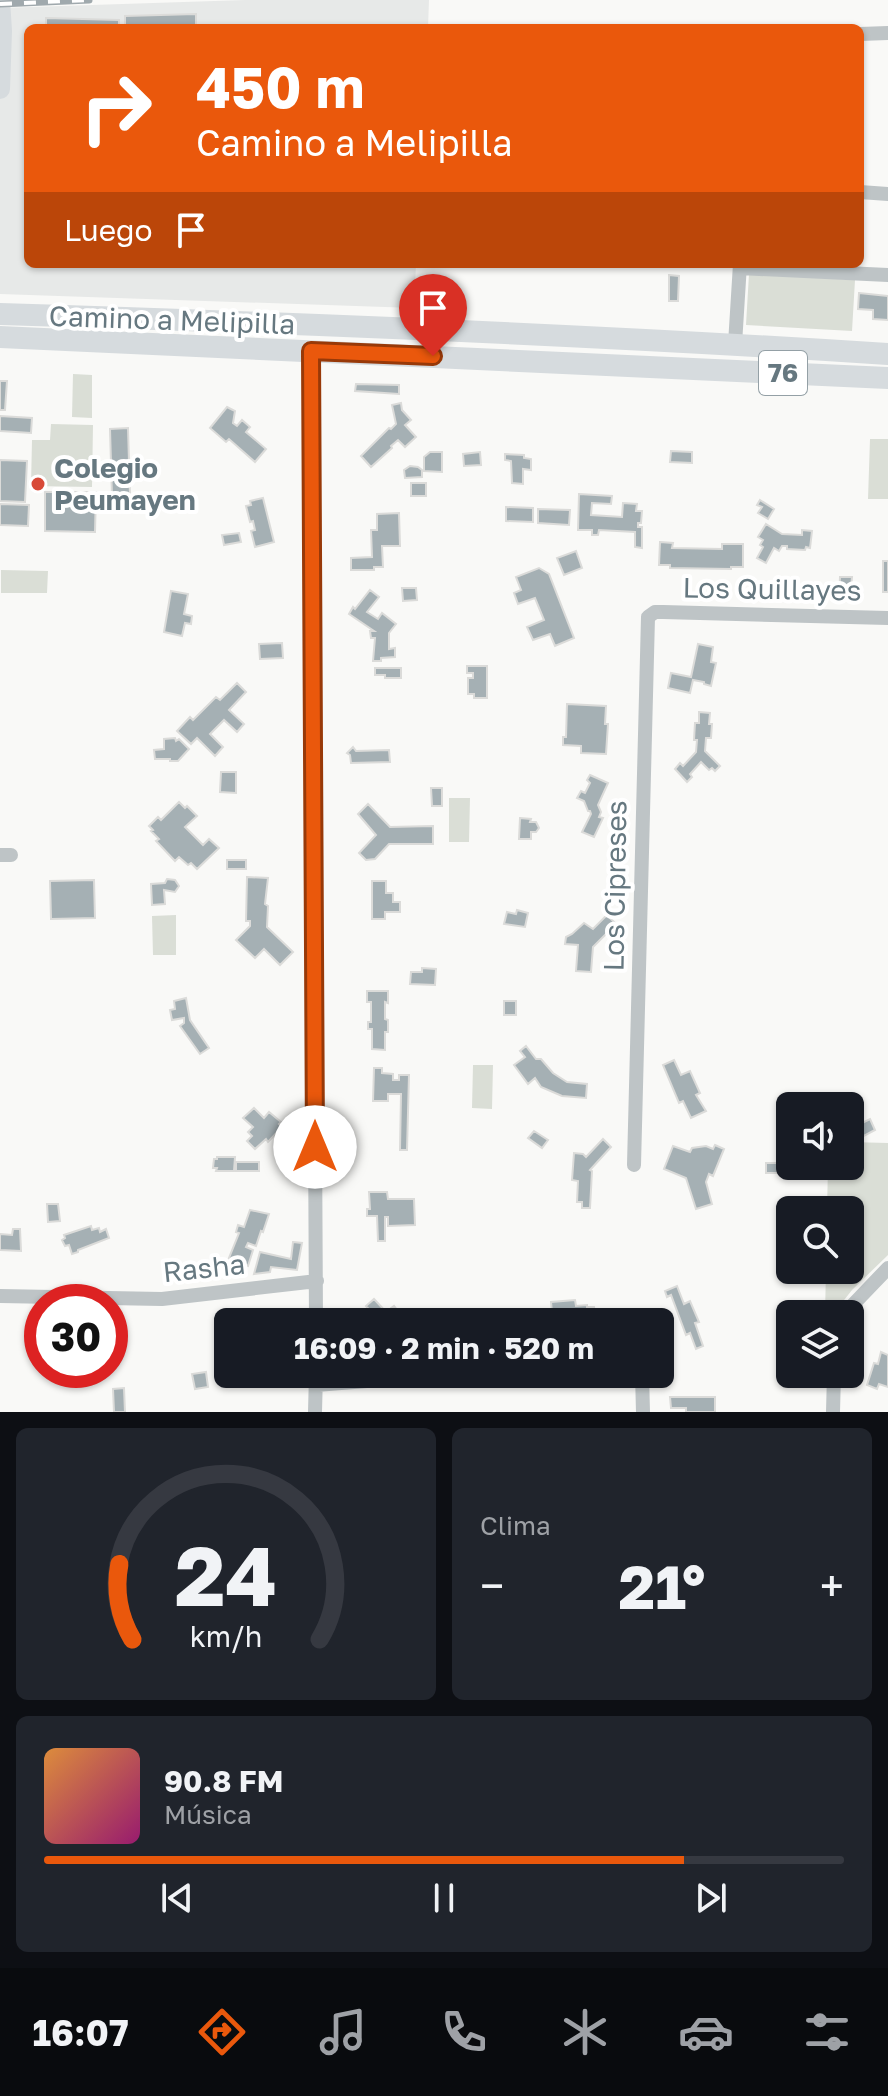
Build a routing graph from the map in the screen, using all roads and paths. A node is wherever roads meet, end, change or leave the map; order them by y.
1 (0, 0) edge
2 (888, 33) edge
3 (864, 34) edge
4 (0, 89) edge
5 (864, 192) edge
6 (888, 194) edge
7 (740, 268) edge
8 (773, 268) edge
9 (888, 275) edge
10 (0, 314) edge
11 (0, 337) edge
12 (735, 344) junction
13 (311, 351) junction
14 (888, 354) edge
15 (888, 378) edge
16 (655, 612) joint
17 (888, 618) edge
18 (634, 1165) dead end
19 (888, 1268) edge
20 (317, 1281) junction
21 (0, 1296) edge
22 (857, 1300) edge
23 (316, 1308) edge
24 (316, 1388) edge
25 (642, 1388) edge
26 (834, 1388) edge
27 (315, 1412) edge
28 (643, 1412) edge
29 (833, 1412) edge

1 - 4 street
2 - 3 street
5 - 6 street
7 - 12 street
8 - 9 street
10 - 12 main road, Camino a Melipilla / 76
11 - 13 main road, Camino a Melipilla / 76
12 - 14 main road, 76
13 - 15 main road, Camino a Melipilla / 76
13 - 20 street
16 - 17 street, Los Quillayes
16 - 18 street, Los Cipreses
19 - 22 street
20 - 21 street, Rasha
20 - 23 street
24 - 27 street
25 - 28 street
26 - 29 street

